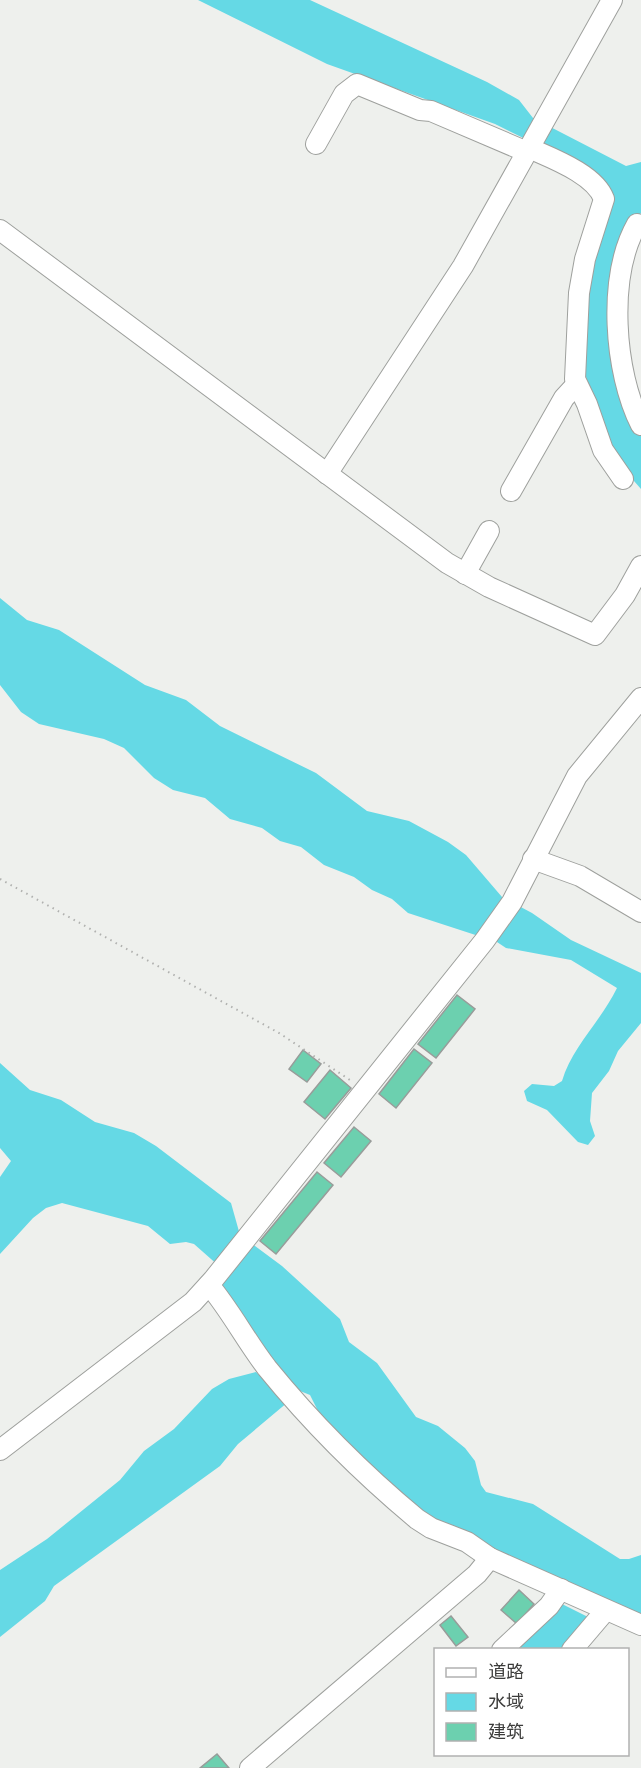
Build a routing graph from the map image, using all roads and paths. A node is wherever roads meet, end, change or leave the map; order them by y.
1 (612, 0) edge
2 (316, 144) dead end
3 (528, 149) junction
4 (637, 224) dead end
5 (0, 230) edge
6 (576, 385) junction
7 (641, 425) edge
8 (327, 474) junction
9 (623, 480) dead end
10 (511, 491) dead end
11 (489, 531) dead end
12 (641, 566) edge
13 (465, 574) junction
14 (641, 698) edge
15 (533, 859) junction
16 (0, 879) edge
17 (641, 912) edge
18 (365, 1090) junction
19 (211, 1282) junction
20 (0, 1450) edge
21 (490, 1558) junction
22 (561, 1589) junction
23 (606, 1610) junction
24 (641, 1625) edge
25 (504, 1648) edge
26 (574, 1648) edge
27 (250, 1768) edge

1 - 3 street
2 - 3 street
3 - 6 street
3 - 8 street
4 - 7 street
5 - 8 street
6 - 9 street
6 - 10 street
8 - 13 street
11 - 13 street
12 - 13 street
14 - 15 street
15 - 17 street
15 - 18 street
16 - 18 path
18 - 19 street
19 - 20 street
19 - 21 street
21 - 22 street
21 - 27 street
22 - 23 street
22 - 25 street
23 - 24 street
23 - 26 street

